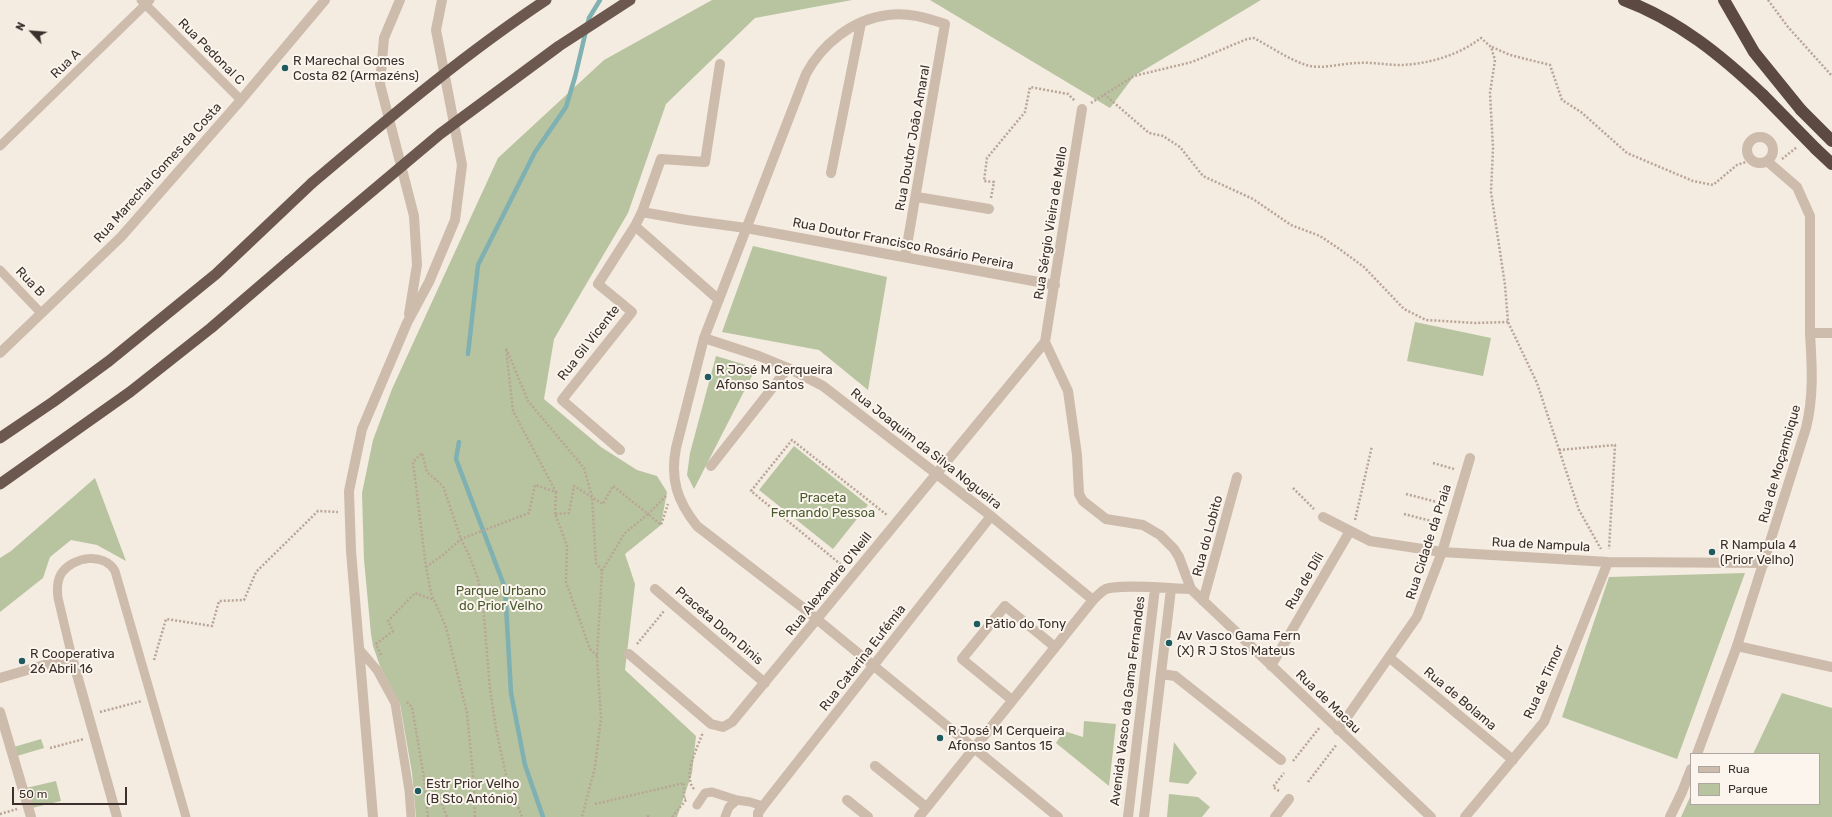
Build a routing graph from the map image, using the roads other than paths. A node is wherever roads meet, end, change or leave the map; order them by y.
1 (325, 0) edge
2 (400, 0) edge
3 (442, 0) edge
4 (546, 0) edge
5 (630, 0) edge
6 (1624, 0) edge
7 (1724, 0) edge
8 (146, 2) edge
9 (861, 23) junction
10 (720, 64) dead end
11 (241, 100) junction
12 (1082, 109) road end
13 (1832, 141) edge
14 (0, 146) edge
15 (1767, 161) junction
16 (1832, 164) edge
17 (831, 173) dead end
18 (917, 197) junction
19 (989, 209) road end
20 (642, 212) junction
21 (635, 226) junction
22 (746, 228) junction
23 (906, 257) junction
24 (0, 270) edge
25 (1055, 285) junction
26 (719, 300) junction
27 (41, 313) junction
28 (407, 323) junction
29 (1810, 333) junction
30 (1832, 333) edge
31 (704, 338) junction
32 (1045, 342) junction
33 (0, 353) edge
34 (788, 368) junction
35 (0, 438) edge
36 (620, 450) dead end
37 (1470, 458) dead end
38 (711, 466) dead end
39 (936, 474) junction
40 (1237, 478) dead end
41 (0, 484) edge
42 (991, 516) junction
43 (1322, 517) road end
44 (1350, 531) junction
45 (1442, 552) junction
46 (1608, 562) junction
47 (1764, 563) junction
48 (1155, 588) junction
49 (655, 589) dead end
50 (1171, 589) junction
51 (1191, 589) junction
52 (1092, 600) junction
53 (1203, 601) junction
54 (817, 620) junction
55 (1737, 646) junction
56 (1055, 647) junction
57 (360, 650) junction
58 (629, 654) road end
59 (72, 657) junction
60 (1390, 658) junction
61 (873, 666) junction
62 (1271, 666) junction
63 (1832, 667) edge
64 (1161, 674) junction
65 (0, 678) edge
66 (765, 683) junction
67 (1012, 700) junction
68 (0, 712) edge
69 (1341, 733) junction
70 (974, 748) junction
71 (1697, 753) edge
72 (1513, 760) junction
73 (1285, 763) road end
74 (875, 766) dead end
75 (1690, 772) edge
76 (1289, 799) road end
77 (736, 800) junction
78 (847, 800) dead end
79 (697, 805) dead end
80 (763, 806) junction
81 (926, 807) junction
82 (31, 817) edge
83 (117, 817) edge
84 (186, 817) edge
85 (372, 817) edge
86 (411, 817) edge
87 (725, 817) edge
88 (758, 817) edge
89 (868, 817) edge
90 (918, 817) edge
91 (1058, 817) edge
92 (1128, 817) edge
93 (1144, 817) edge
94 (1275, 817) edge
95 (1432, 817) edge
96 (1465, 817) edge
97 (1670, 817) edge

1 - 11 street, Rua Marechal Gomes da Costa
2 - 28 street
3 - 28 street
4 - 35 highway, bridge
5 - 41 highway, bridge
6 - 16 highway, bridge
7 - 13 highway, bridge
8 - 11 lane, Rua Pedonal C
8 - 14 lane, Rua A
9 - 17 street
9 - 18 street, Rua Doutor João Amaral
9 - 22 street
10 - 20 street
11 - 27 street, Rua Marechal Gomes da Costa
12 - 25 street, Rua Sérgio Vieira de Mello
15 - 15 street
15 - 29 street, Rua de Moçambique
18 - 19 street
18 - 23 street, Rua Doutor João Amaral
20 - 21 street
20 - 22 street, Rua Doutor Francisco Rosário Pereira
21 - 26 street
21 - 36 street, Rua Gil Vicente
22 - 23 street, Rua Doutor Francisco Rosário Pereira
22 - 26 street
23 - 25 street, Rua Doutor Francisco Rosário Pereira
24 - 27 lane, Rua B
25 - 32 street, Rua Sérgio Vieira de Mello
26 - 31 street
27 - 33 street, Rua Marechal Gomes da Costa
28 - 57 street
29 - 30 street
29 - 47 street, Rua de Moçambique
31 - 34 street, Rua Joaquim da Silva Nogueira
31 - 54 street
32 - 39 street, Rua Alexandre O'Neill
32 - 51 street
34 - 38 street
34 - 39 street, Rua Joaquim da Silva Nogueira
37 - 45 street, Rua Cidade da Praia
39 - 42 street, Rua Joaquim da Silva Nogueira
39 - 54 street, Rua Alexandre O'Neill
40 - 53 street, Rua do Lobito
42 - 52 street, Rua Joaquim da Silva Nogueira
42 - 61 street, Rua Catarina Eufémia
43 - 44 street, Rua de Nampula
44 - 45 street, Rua de Nampula
44 - 62 street, Rua de Díli
45 - 46 street, Rua de Nampula
45 - 60 street, Rua Cidade da Praia
46 - 47 street, Rua de Nampula
46 - 72 street, Rua de Timor
47 - 55 street, Rua de Moçambique
48 - 50 street
48 - 52 street
48 - 92 street, Avenida Vasco da Gama Fernandes
49 - 66 street, Praceta Dom Dinis
50 - 51 street
50 - 64 street
51 - 53 street, Rua de Macau
52 - 56 street
53 - 62 street, Rua de Macau
54 - 61 street
54 - 66 street, Rua Alexandre O'Neill
55 - 63 street
55 - 71 street, Rua de Moçambique
56 - 67 street
56 - 67 street
57 - 85 street
57 - 86 lane
58 - 66 street, Rua Alexandre O'Neill
59 - 65 street
59 - 83 street
59 - 84 lane
60 - 69 street, Rua Cidade da Praia
60 - 72 street, Rua de Bolama
61 - 70 street
61 - 80 street, Rua Catarina Eufémia
62 - 69 street, Rua de Macau
64 - 73 street
64 - 93 street
67 - 70 street
68 - 82 street
69 - 95 street, Rua de Macau
70 - 81 street
70 - 91 street
72 - 96 street, Rua de Timor
74 - 81 street
75 - 97 street
76 - 94 street
77 - 79 lane
77 - 80 lane
77 - 87 lane
78 - 89 street
80 - 88 street, Rua Catarina Eufémia
81 - 90 street

